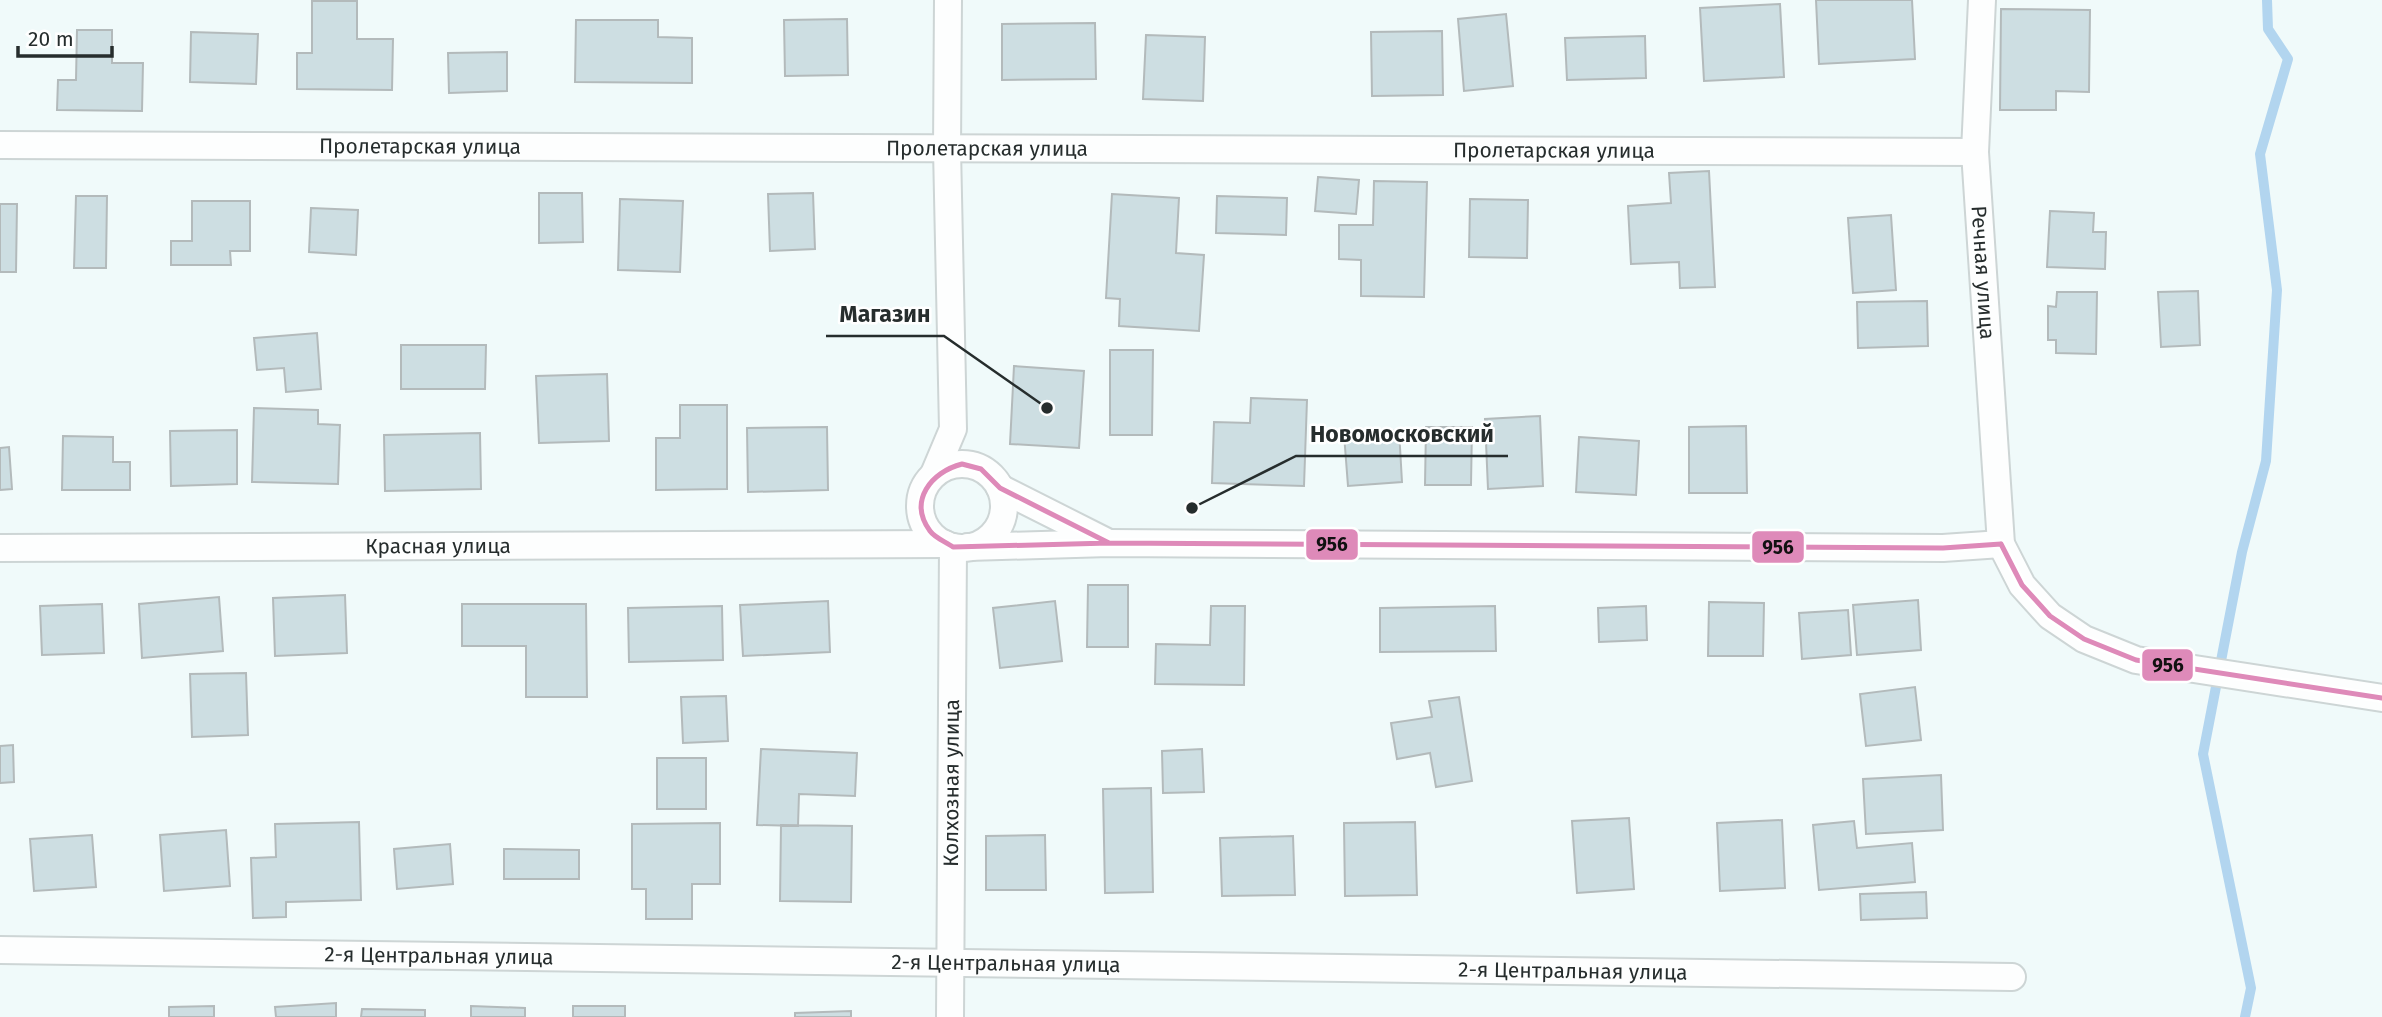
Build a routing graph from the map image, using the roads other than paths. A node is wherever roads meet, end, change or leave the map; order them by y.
1 (948, 0) edge
2 (1982, 0) edge
3 (0, 145) edge
4 (947, 149) junction
5 (1975, 152) junction
6 (953, 429) junction
7 (979, 466) junction
8 (934, 474) junction
9 (1000, 488) junction
10 (921, 516) junction
11 (876, 543) junction
12 (1109, 543) junction
13 (2001, 544) junction
14 (955, 546) junction
15 (0, 548) edge
16 (2382, 698) edge
17 (0, 950) edge
18 (950, 963) junction
19 (2012, 976) dead end
20 (950, 1017) edge

1 - 4 street
2 - 5 street, Речная улица
3 - 4 street, Пролетарская улица
4 - 5 street, Пролетарская улица
4 - 6 street
5 - 13 street, Речная улица
6 - 7 street
6 - 8 street
7 - 8 street
7 - 9 street
8 - 10 street
9 - 12 street, Красная улица
9 - 14 street
10 - 11 street, Красная улица
10 - 14 street
11 - 14 street, Красная улица
11 - 15 street, Красная улица
12 - 13 street, Красная улица
12 - 14 street, Красная улица
13 - 16 street
14 - 18 street, Колхозная улица
17 - 18 street, 2-я Центральная улица
18 - 19 street, 2-я Центральная улица
18 - 20 street, Колхозная улица

